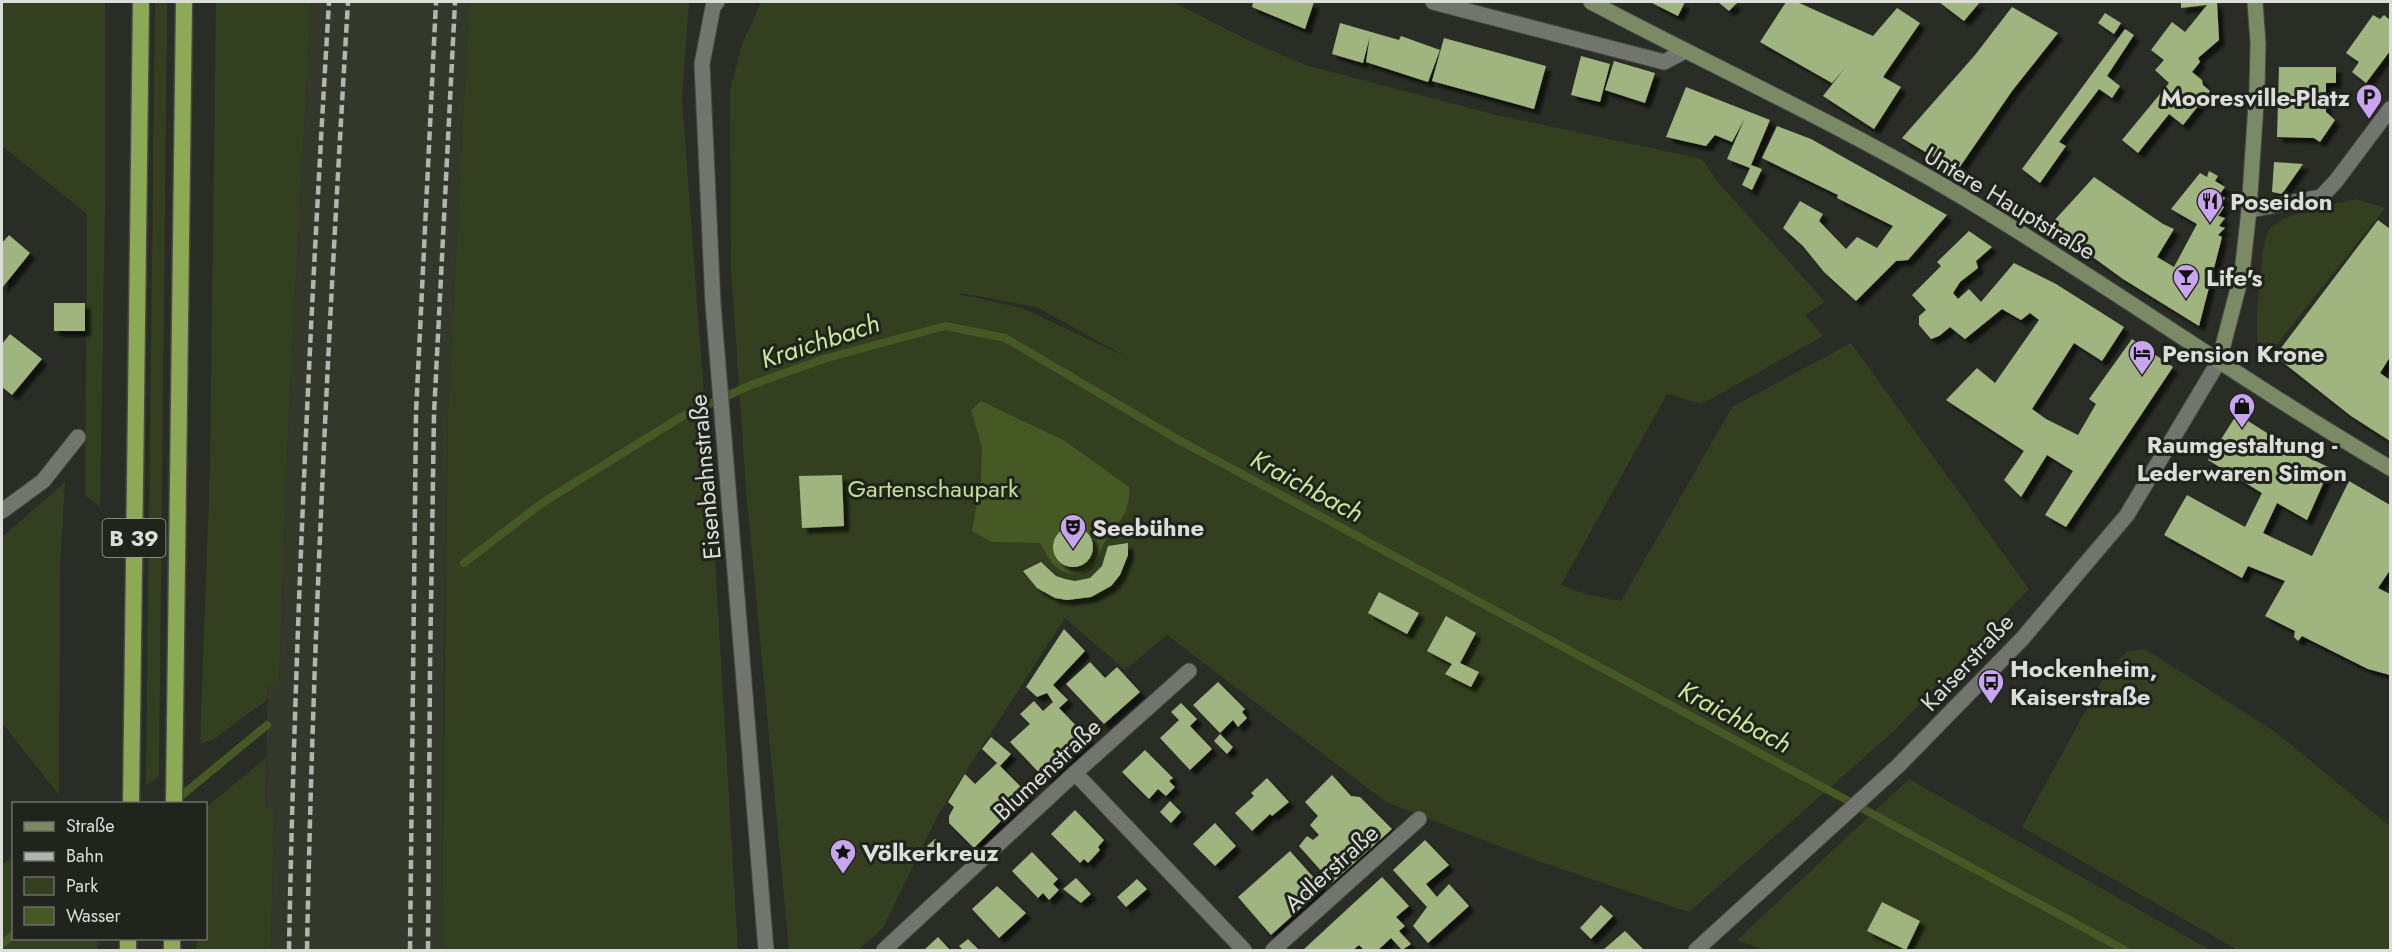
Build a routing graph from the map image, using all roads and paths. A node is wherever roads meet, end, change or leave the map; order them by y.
1 (141, 2) edge
2 (184, 2) edge
3 (717, 2) edge
4 (1433, 2) edge
5 (1591, 2) edge
6 (2255, 2) edge
7 (1685, 51) junction
8 (2391, 109) edge
9 (2249, 210) junction
10 (2219, 361) junction
11 (78, 437) dead end
12 (2391, 468) edge
13 (2, 511) edge
14 (1189, 671) dead end
15 (1076, 773) junction
16 (131, 799) edge
17 (174, 802) edge
18 (1419, 819) dead end
19 (766, 951) edge
20 (884, 951) edge
21 (1244, 951) edge
22 (1273, 951) edge
23 (1696, 951) edge

1 - 16 highway, B 39
2 - 17 highway, B 39
3 - 19 street, Eisenbahnstraße
4 - 7 street
5 - 7 main road, Untere Hauptstraße
6 - 9 main road
7 - 10 main road, Untere Hauptstraße
8 - 9 street
9 - 10 main road
10 - 12 main road, Untere Hauptstraße
10 - 23 street, Kaiserstraße
11 - 13 street
14 - 15 street, Blumenstraße
15 - 20 street, Blumenstraße
15 - 21 street
18 - 22 street, Adlerstraße

